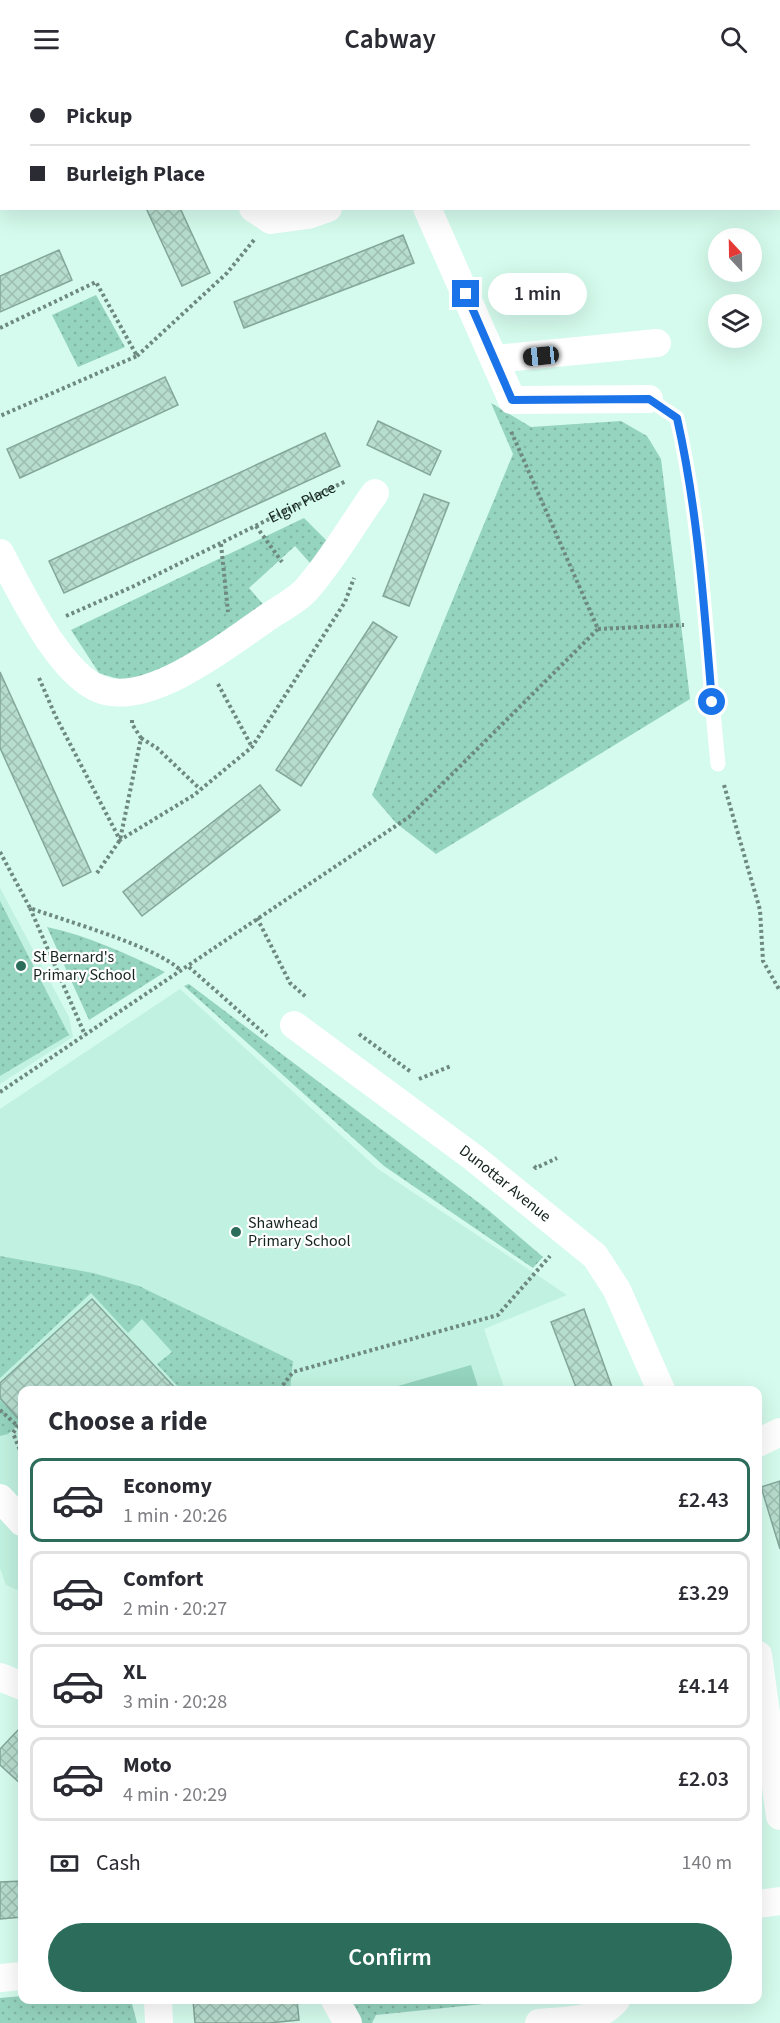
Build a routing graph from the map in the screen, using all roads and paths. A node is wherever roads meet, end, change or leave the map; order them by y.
1 (322, 210) edge
2 (428, 210) edge
3 (262, 214) edge
4 (0, 327) edge
5 (657, 343) dead end
6 (137, 356) junction
7 (495, 359) junction
8 (649, 399) joint
9 (512, 400) junction
10 (0, 416) edge
11 (375, 493) joint
12 (256, 526) junction
13 (221, 544) junction
14 (0, 553) edge
15 (282, 562) dead end
16 (705, 610) junction
17 (40, 627) junction
18 (598, 629) junction
19 (232, 642) junction
20 (205, 660) junction
21 (134, 691) junction
22 (141, 738) junction
23 (252, 747) dead end
24 (718, 764) joint
25 (200, 789) dead end
26 (0, 852) edge
27 (97, 873) dead end
28 (30, 908) junction
29 (257, 918) junction
30 (189, 967) junction
31 (181, 971) junction
32 (780, 991) edge
33 (294, 1024) junction
34 (350, 1027) dead end
35 (85, 1035) junction
36 (451, 1066) dead end
37 (419, 1079) junction
38 (428, 1086) dead end
39 (0, 1092) edge
40 (557, 1158) dead end
41 (527, 1162) dead end
42 (535, 1274) dead end
43 (282, 1386) edge
44 (659, 1386) edge
45 (0, 1410) edge
46 (18, 1425) joint
47 (780, 1432) edge
48 (762, 1441) edge
49 (18, 1445) edge
50 (0, 1677) edge
51 (18, 1684) edge
52 (762, 1684) edge
53 (780, 1816) edge
54 (780, 1901) edge
55 (762, 1903) edge
56 (18, 1976) edge
57 (0, 1978) edge
58 (159, 2004) edge
59 (337, 2004) edge
60 (612, 2004) edge
61 (159, 2023) edge
62 (348, 2023) edge
63 (539, 2023) edge

1 - 3 street
2 - 7 street
3 - 6 path
4 - 6 path
5 - 7 street
6 - 10 path
7 - 9 street
8 - 9 street
8 - 16 lane
9 - 18 path
11 - 12 path, Elgin Place
11 - 19 street
12 - 13 path, Elgin Place
12 - 15 path
13 - 17 path, Elgin Place
13 - 19 path
14 - 17 street
16 - 18 path
16 - 24 lane
17 - 21 street
18 - 29 path
19 - 20 street
20 - 21 street
20 - 23 path
21 - 22 path
22 - 25 path
22 - 27 path
24 - 32 path
26 - 28 path
28 - 31 path
28 - 35 path
29 - 30 path
29 - 33 path
30 - 31 path
30 - 33 path
31 - 35 path
33 - 44 street, Dunottar Avenue
34 - 37 path
35 - 39 path
36 - 37 path
37 - 38 path
40 - 41 path
42 - 43 path
45 - 46 path
46 - 49 path
47 - 48 street
50 - 51 street
52 - 53 street
54 - 55 street
56 - 57 street
58 - 61 street
59 - 62 street
60 - 63 street

